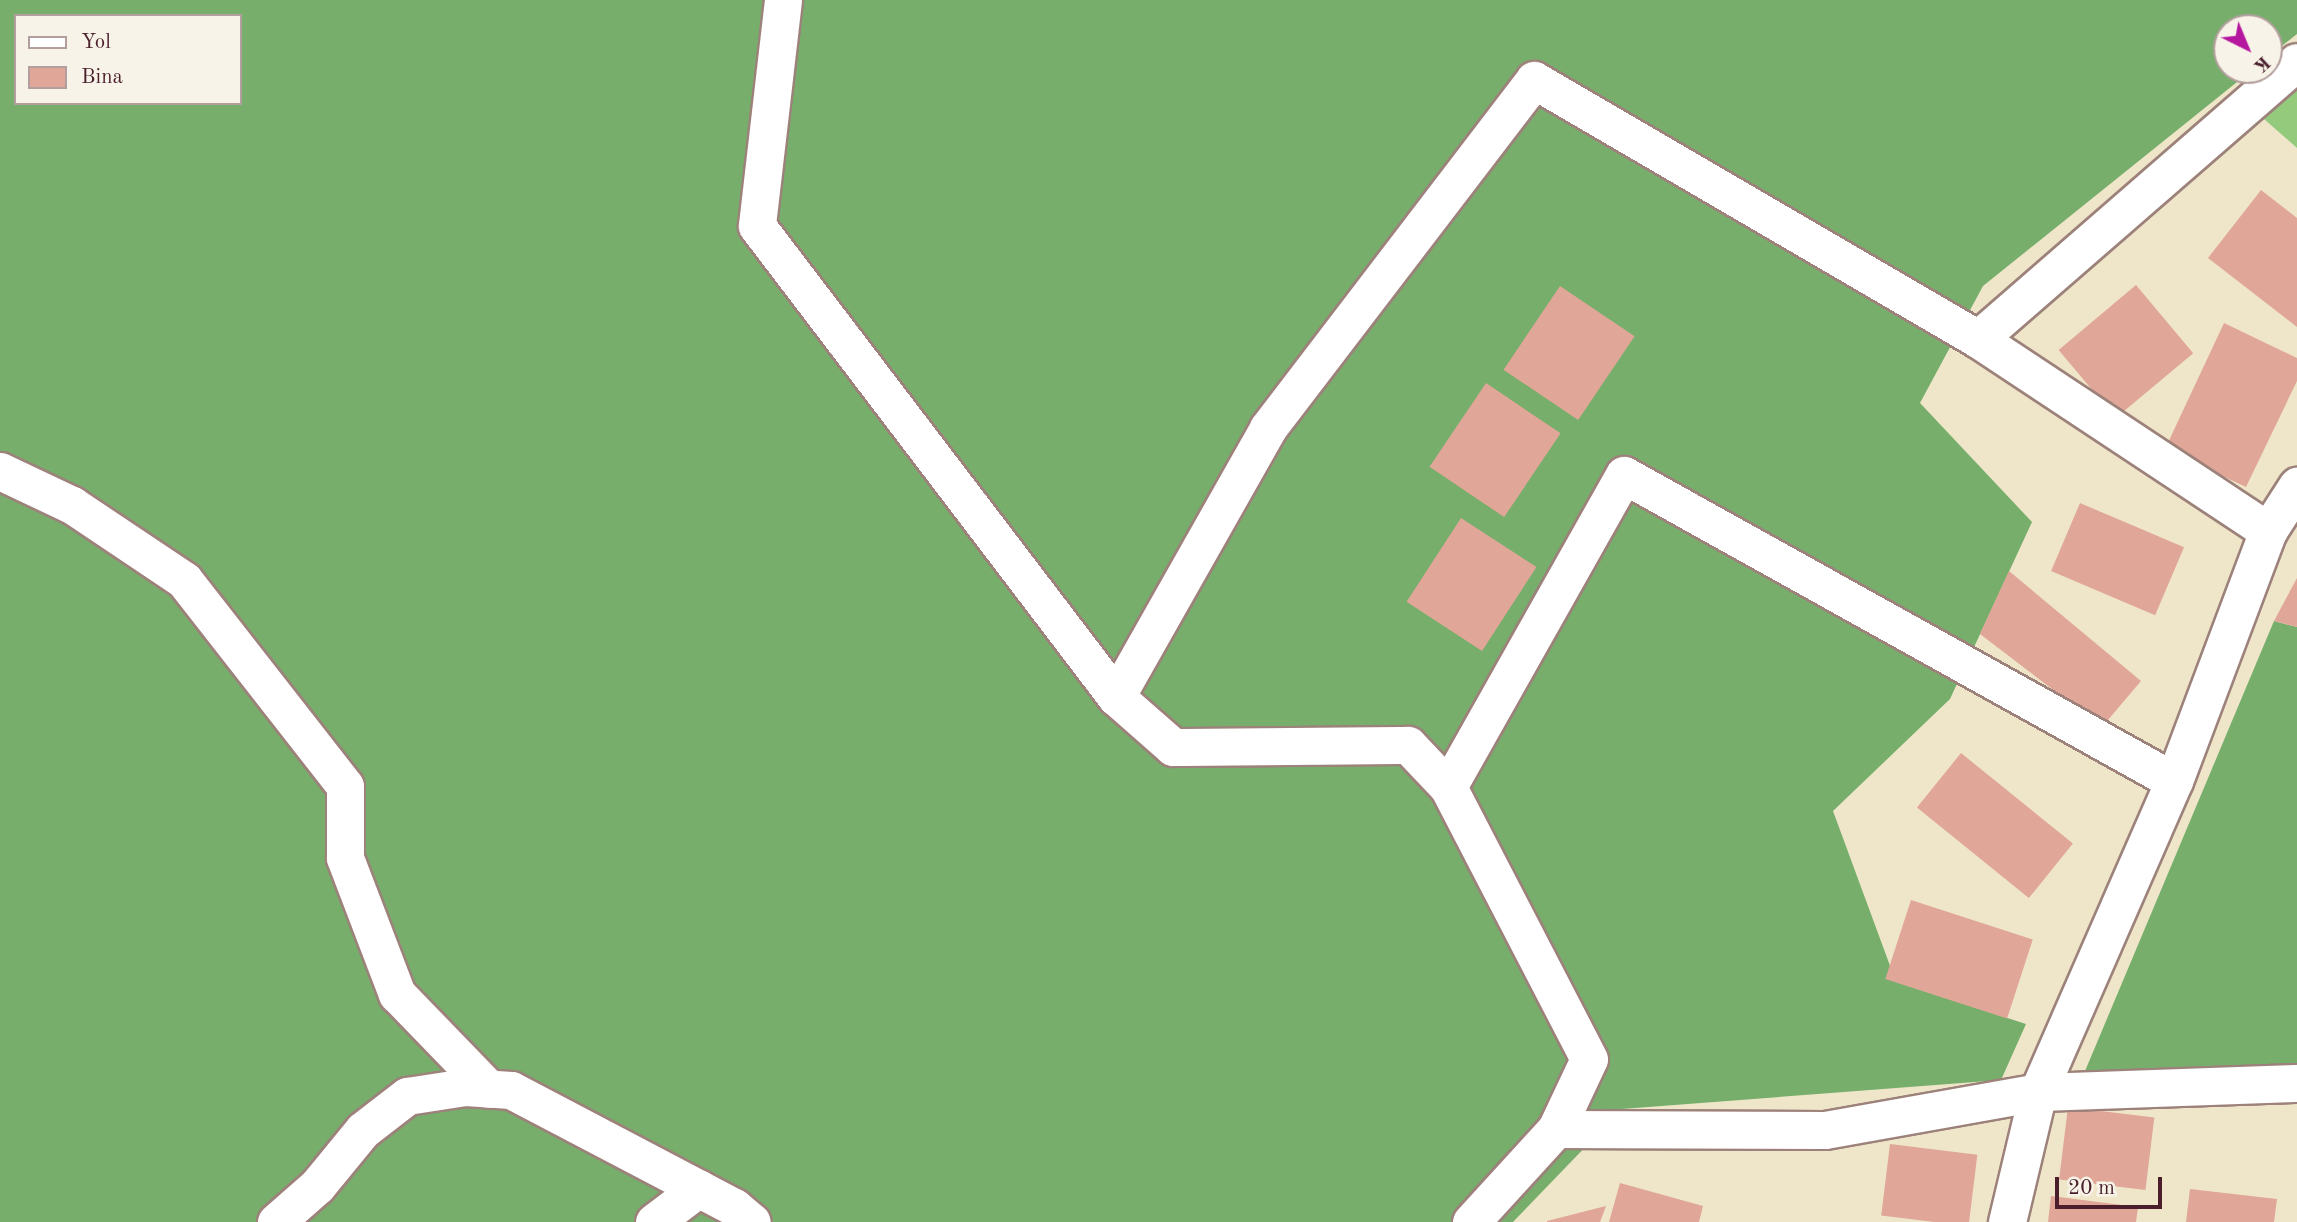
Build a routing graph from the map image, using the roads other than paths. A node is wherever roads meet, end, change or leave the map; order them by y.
1 (783, 0) edge
2 (2297, 62) edge
3 (1978, 339) junction
4 (0, 471) edge
5 (2297, 486) edge
6 (2268, 531) junction
7 (1116, 697) junction
8 (2174, 781) junction
9 (1448, 787) junction
10 (2297, 1083) edge
11 (489, 1089) junction
12 (2038, 1092) junction
13 (1556, 1129) junction
14 (699, 1188) junction
15 (276, 1222) edge
16 (654, 1222) edge
17 (752, 1222) edge
18 (1471, 1222) edge
19 (2007, 1222) edge

1 - 7 street
2 - 3 street
3 - 6 street
3 - 7 street
4 - 11 street
5 - 6 street
6 - 8 street
7 - 9 street
8 - 9 street
8 - 12 street
9 - 13 street
10 - 12 street
11 - 14 street
11 - 15 street
12 - 13 street
12 - 19 street
13 - 18 street
14 - 16 street
14 - 17 street

